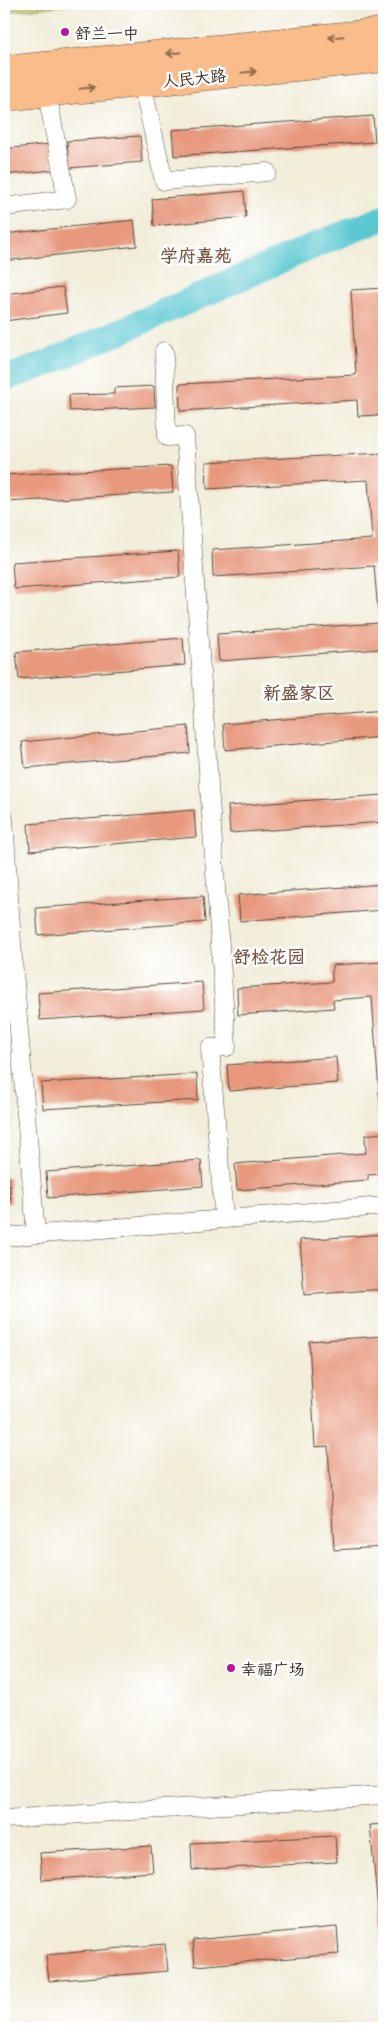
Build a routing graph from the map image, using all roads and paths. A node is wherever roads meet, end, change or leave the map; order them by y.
1 (384, 32) edge
2 (384, 58) edge
3 (4, 70) edge
4 (142, 82) junction
5 (47, 93) junction
6 (4, 97) edge
7 (267, 172) dead end
8 (4, 207) edge
9 (164, 351) dead end
10 (4, 819) edge
11 (384, 1206) edge
12 (224, 1220) junction
13 (36, 1234) junction
14 (4, 1237) edge
15 (384, 1795) edge
16 (4, 1819) edge

1 -> 3 main road, 人民大路
4 -> 2 main road, 人民大路
5 -> 4 main road, 人民大路
4 - 7 street
5 - 6 main road, 人民大路
5 - 8 street
9 - 12 street
10 - 13 street
11 - 12 street
12 - 13 street
13 - 14 street
15 - 16 street

